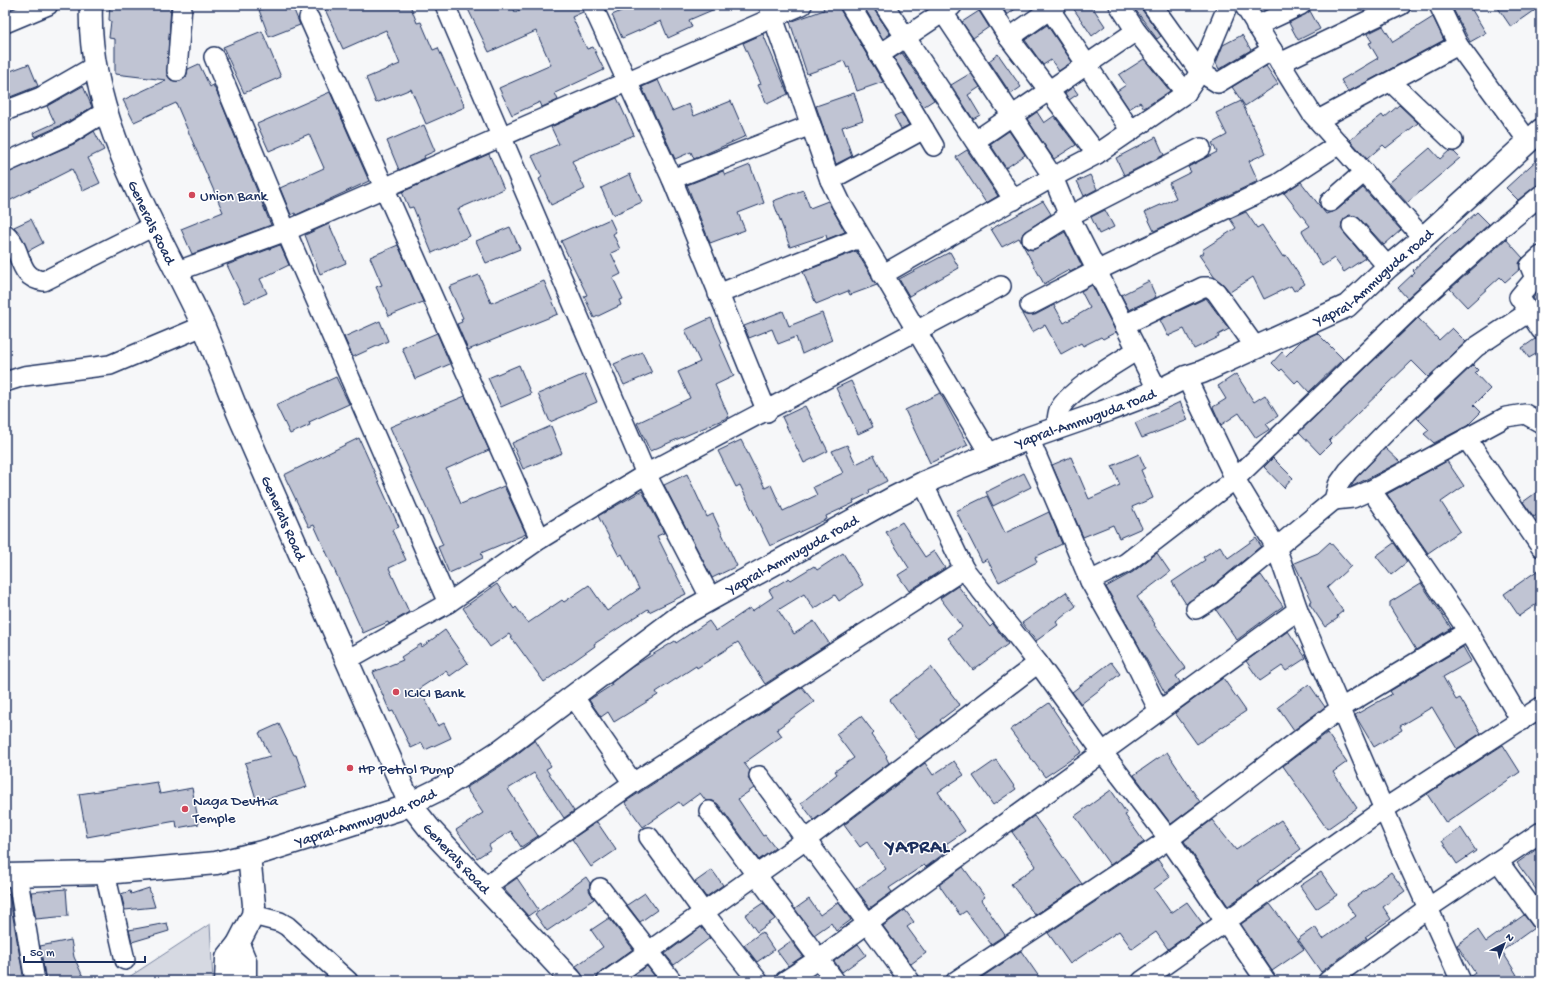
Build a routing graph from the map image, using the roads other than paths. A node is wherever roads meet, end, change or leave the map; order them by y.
1 (48, 5) edge
2 (91, 5) edge
3 (182, 5) edge
4 (445, 5) edge
5 (592, 5) edge
6 (802, 5) edge
7 (850, 5) edge
8 (884, 5) edge
9 (988, 5) edge
10 (1119, 5) edge
11 (1152, 5) edge
12 (1301, 5) edge
13 (1400, 5) edge
14 (1439, 5) edge
15 (1051, 6) edge
16 (1230, 6) edge
17 (944, 7) edge
18 (771, 11) edge
19 (309, 18) dead end
20 (5, 22) edge
21 (1256, 26) junction
22 (1136, 31) junction
23 (906, 37) junction
24 (1009, 38) junction
25 (1458, 45) junction
26 (879, 55) junction
27 (1276, 56) junction
28 (214, 57) dead end
29 (95, 66) junction
30 (1087, 66) junction
31 (177, 71) dead end
32 (1200, 72) junction
33 (627, 81) junction
34 (1390, 82) junction
35 (1048, 91) junction
36 (1186, 93) junction
37 (5, 111) edge
38 (105, 112) junction
39 (1012, 116) junction
40 (1318, 120) junction
41 (811, 125) junction
42 (924, 129) junction
43 (1131, 131) junction
44 (1535, 135) edge
45 (502, 136) junction
46 (975, 141) junction
47 (1452, 141) dead end
48 (1339, 144) junction
49 (934, 146) dead end
50 (1201, 148) dead end
51 (1097, 154) junction
52 (5, 163) edge
53 (1364, 172) junction
54 (1053, 177) junction
55 (672, 179) junction
56 (830, 180) junction
57 (385, 187) junction
58 (1541, 196) edge
59 (1014, 200) junction
60 (1330, 202) dead end
61 (1069, 216) junction
62 (154, 226) junction
63 (1352, 226) dead end
64 (286, 230) junction
65 (5, 234) edge
66 (860, 238) junction
67 (1423, 238) junction
68 (1032, 239) dead end
69 (1541, 256) edge
70 (1388, 267) junction
71 (1096, 271) junction
72 (175, 272) junction
73 (882, 275) junction
74 (1001, 286) dead end
75 (718, 294) junction
76 (1030, 305) dead end
77 (1529, 312) junction
78 (1124, 325) junction
79 (203, 326) junction
80 (1541, 330) edge
81 (916, 333) junction
82 (1256, 348) junction
83 (1137, 350) junction
84 (1186, 377) junction
85 (5, 382) edge
86 (1158, 391) junction
87 (767, 412) junction
88 (1541, 424) edge
89 (1056, 428) junction
90 (1029, 438) junction
91 (1466, 438) junction
92 (990, 455) junction
93 (646, 474) junction
94 (1235, 479) junction
95 (923, 483) junction
96 (1371, 490) junction
97 (1334, 500) junction
98 (540, 539) junction
99 (1276, 547) junction
100 (1541, 547) edge
101 (964, 569) junction
102 (1090, 581) junction
103 (711, 599) junction
104 (448, 602) junction
105 (1196, 609) dead end
106 (1298, 610) junction
107 (1468, 631) junction
108 (347, 660) junction
109 (1038, 663) junction
110 (574, 696) junction
111 (1541, 707) edge
112 (1341, 708) junction
113 (1159, 711) junction
114 (1521, 721) junction
115 (1103, 753) junction
116 (759, 776) dead end
117 (633, 783) junction
118 (410, 804) junction
119 (1384, 809) junction
120 (709, 811) dead end
121 (1541, 832) edge
122 (649, 837) dead end
123 (807, 839) junction
124 (1169, 839) junction
125 (249, 855) junction
126 (1498, 861) junction
127 (105, 873) junction
128 (757, 874) junction
129 (11, 875) edge
130 (485, 886) junction
131 (600, 888) dead end
132 (1428, 908) junction
133 (704, 912) junction
134 (253, 915) junction
135 (1541, 920) edge
136 (1225, 922) junction
137 (868, 923) junction
138 (238, 944) junction
139 (648, 951) junction
140 (820, 958) junction
141 (125, 960) dead end
142 (36, 981) edge
143 (226, 981) edge
144 (245, 981) edge
145 (348, 981) edge
146 (572, 981) edge
147 (607, 981) edge
148 (672, 981) edge
149 (758, 981) edge
150 (784, 981) edge
151 (835, 981) edge
152 (910, 981) edge
153 (956, 981) edge
154 (1142, 981) edge
155 (1266, 981) edge
156 (1328, 981) edge
157 (1460, 981) edge

1 - 20 street
2 - 29 main road, Generals Road
3 - 31 street
4 - 45 street
5 - 33 street
6 - 18 street
7 - 26 street
8 - 23 street
9 - 24 street
10 - 22 street
11 - 32 street
12 - 21 street
13 - 27 street
14 - 25 street
15 - 24 street
15 - 30 street
16 - 21 street
16 - 32 street
17 - 23 street
17 - 39 street
18 - 33 street
18 - 41 street
19 - 57 street
21 - 27 street
22 - 30 street
22 - 36 street
23 - 26 street
23 - 46 street
24 - 35 street
25 - 34 street
25 - 44 street
26 - 42 street
27 - 32 street
27 - 40 street
28 - 64 street
29 - 37 street
29 - 38 main road, Generals Road
30 - 35 street
30 - 43 street
32 - 36 street
33 - 45 street
33 - 55 street
34 - 40 street
34 - 47 street
35 - 39 street
35 - 51 street
36 - 43 street
38 - 52 street
38 - 62 main road, Generals Road
39 - 46 street
39 - 54 street
40 - 48 street
41 - 55 street
41 - 56 street
42 - 49 street
42 - 56 street
43 - 51 street
44 - 67 main road, Yapral-Ammuguda road
45 - 57 street
45 - 93 street
46 - 59 street
48 - 53 street
48 - 71 street
50 - 61 street
51 - 54 street
53 - 60 street
53 - 67 street
54 - 59 street
54 - 61 street
55 - 75 street
56 - 66 street
57 - 64 street
57 - 98 street
58 - 94 street
59 - 73 street
61 - 68 street
61 - 71 street
62 - 65 street
62 - 72 main road, Generals Road
63 - 70 street
64 - 72 street
64 - 104 street
66 - 73 street
66 - 75 street
67 - 70 main road, Yapral-Ammuguda road
69 - 77 street
70 - 82 main road, Yapral-Ammuguda road
71 - 76 street
71 - 78 street
72 - 79 main road, Generals Road
73 - 81 street
74 - 81 street
75 - 87 street
77 - 80 street
77 - 97 street
78 - 82 street
78 - 83 street
79 - 85 street
79 - 108 main road, Generals Road
81 - 87 street
81 - 92 street
82 - 84 main road, Yapral-Ammuguda road
83 - 86 street
83 - 89 street
84 - 86 main road, Yapral-Ammuguda road
84 - 94 street
86 - 89 main road, Yapral-Ammuguda road
87 - 93 street
88 - 91 street
89 - 90 main road, Yapral-Ammuguda road
90 - 92 main road, Yapral-Ammuguda road
90 - 102 street
91 - 96 street
91 - 100 street
92 - 95 main road, Yapral-Ammuguda road
93 - 98 street
93 - 103 street
94 - 99 street
94 - 102 street
95 - 101 street
95 - 103 main road, Yapral-Ammuguda road
96 - 97 street
96 - 107 street
97 - 99 street
98 - 104 street
99 - 105 street
99 - 106 street
101 - 109 street
101 - 117 street
102 - 113 street
103 - 110 main road, Yapral-Ammuguda road
104 - 108 street
106 - 112 street
106 - 113 street
107 - 112 street
107 - 114 street
108 - 118 main road, Generals Road
109 - 115 street
109 - 123 street
110 - 117 street
110 - 118 main road, Yapral-Ammuguda road
111 - 114 street
112 - 119 street
112 - 124 street
113 - 115 street
114 - 119 street
115 - 124 street
115 - 137 street
116 - 123 street
117 - 130 street
118 - 125 main road, Yapral-Ammuguda road
118 - 130 main road, Generals Road
119 - 132 street
119 - 136 street
120 - 128 street
121 - 126 street
122 - 133 street
123 - 128 street
123 - 137 street
124 - 136 street
124 - 153 street
125 - 127 main road, Yapral-Ammuguda road
125 - 134 main road
126 - 132 street
126 - 135 street
127 - 129 main road, Yapral-Ammuguda road
127 - 141 street
128 - 133 street
128 - 140 street
129 - 142 street
130 - 146 main road, Generals Road
131 - 139 street
132 - 156 street
132 - 157 street
133 - 139 street
133 - 149 street
134 - 138 main road
134 - 145 street
136 - 154 street
136 - 155 street
137 - 140 street
137 - 152 street
138 - 143 main road
138 - 144 main road
139 - 147 street
139 - 148 street
140 - 150 street
140 - 151 street

